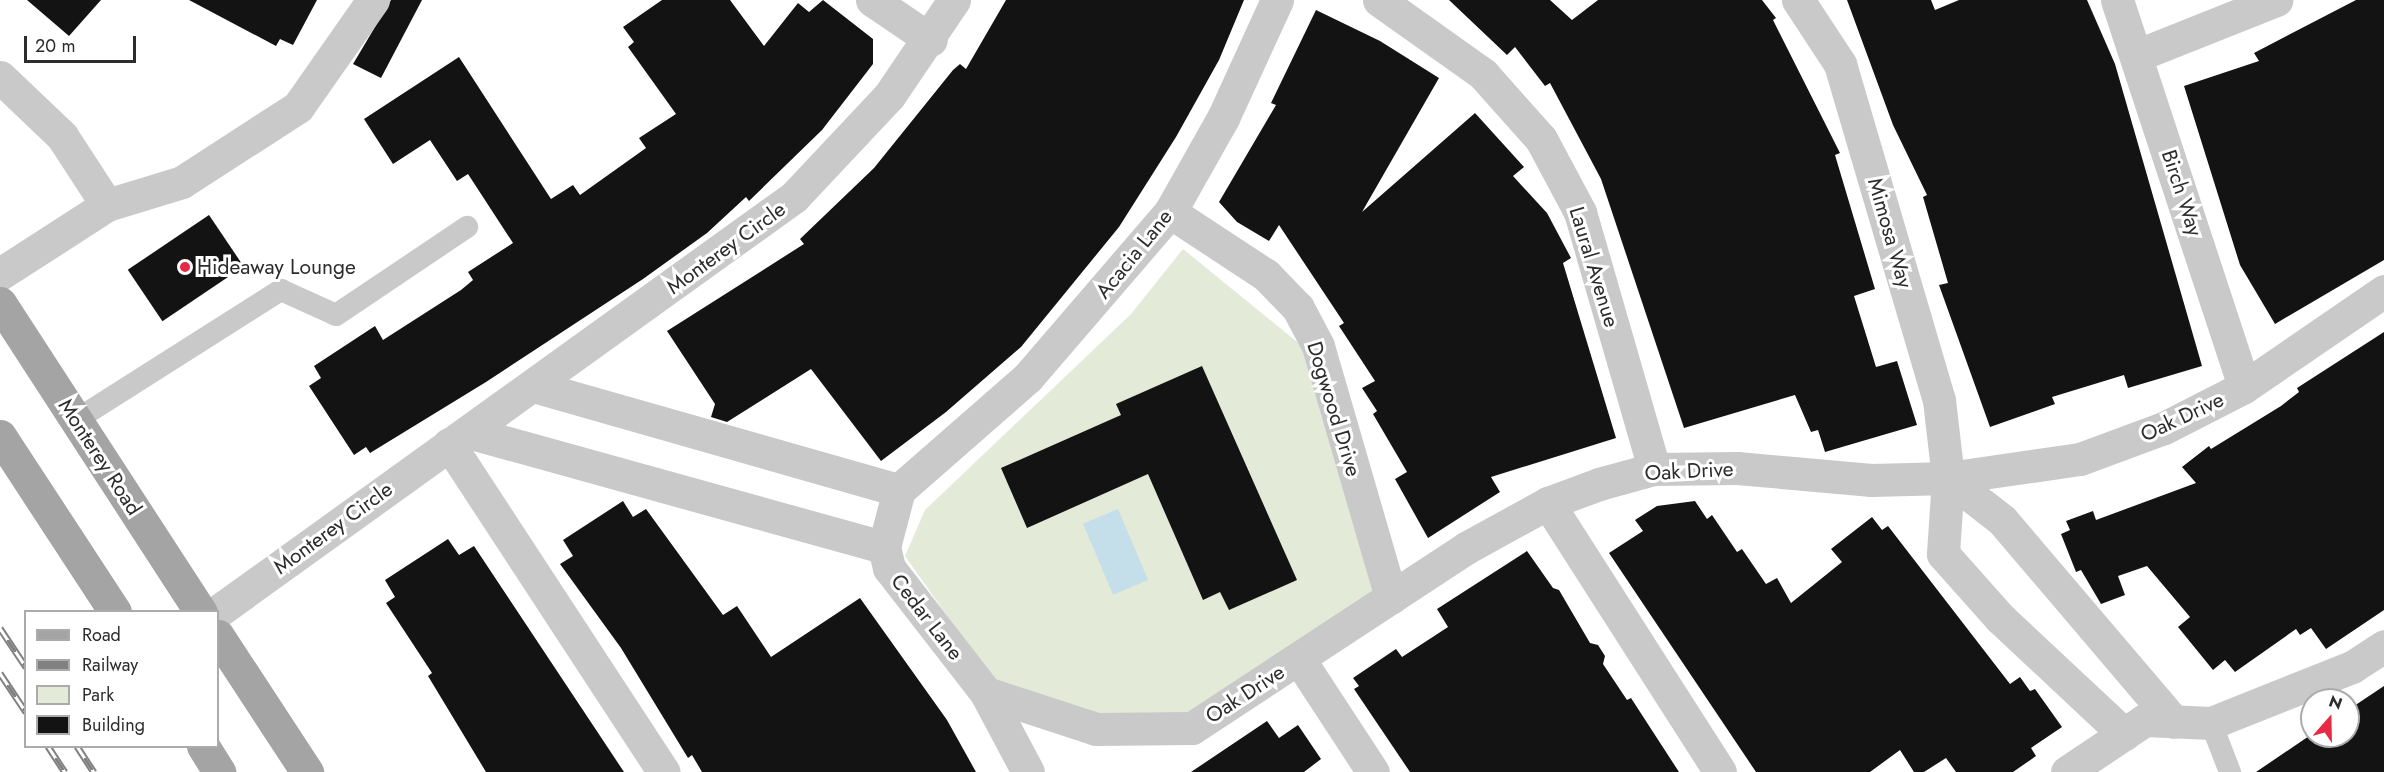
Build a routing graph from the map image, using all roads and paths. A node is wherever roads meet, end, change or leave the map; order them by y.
1 (373, 0) edge
2 (872, 0) edge
3 (954, 0) edge
4 (1277, 0) edge
5 (1379, 0) edge
6 (1798, 0) edge
7 (2117, 0) edge
8 (2276, 0) edge
9 (931, 40) junction
10 (2138, 56) junction
11 (0, 77) edge
12 (107, 205) junction
13 (1170, 212) junction
14 (467, 227) dead end
15 (0, 274) edge
16 (2384, 291) edge
17 (0, 303) edge
18 (533, 386) junction
19 (2244, 387) junction
20 (76, 420) junction
21 (0, 436) edge
22 (459, 438) junction
23 (1654, 469) junction
24 (1948, 478) junction
25 (899, 490) junction
26 (1548, 503) junction
27 (884, 547) junction
28 (1391, 598) junction
29 (114, 610) edge
30 (200, 610) edge
31 (219, 611) edge
32 (219, 638) edge
33 (2384, 646) edge
34 (1299, 659) junction
35 (986, 693) junction
36 (2174, 722) junction
37 (2211, 723) junction
38 (2124, 734) junction
39 (204, 748) edge
40 (219, 772) edge
41 (307, 772) edge
42 (664, 772) edge
43 (1028, 772) edge
44 (1372, 772) edge
45 (1720, 772) edge
46 (2067, 772) edge
47 (2230, 772) edge

1 - 12 street
2 - 9 street
3 - 9 street, Monterey Circle
4 - 13 street, Acacia Lane
5 - 23 street, Laural Avenue
6 - 24 street, Mimosa Way
7 - 10 street, Birch Way
8 - 10 street
9 - 18 street, Monterey Circle
10 - 19 street, Birch Way
11 - 12 street
12 - 15 street
13 - 25 street, Acacia Lane
13 - 28 street, Dogwood Drive
14 - 20 lane
16 - 19 street, Oak Drive
17 - 20 main road, Monterey Road
18 - 22 street, Monterey Circle
18 - 25 street
19 - 24 street, Oak Drive
20 - 30 main road, Monterey Road
21 - 29 main road
22 - 27 street
22 - 31 street, Monterey Circle
22 - 42 street
23 - 24 street, Oak Drive
23 - 26 street, Oak Drive
24 - 36 street
24 - 38 street, Mimosa Way
25 - 27 street, Cedar Lane
26 - 28 street, Oak Drive
26 - 45 street
27 - 35 street, Cedar Lane
28 - 34 street, Oak Drive
32 - 41 main road
33 - 37 street
34 - 35 street, Oak Drive
34 - 44 street
35 - 43 street, Cedar Lane
36 - 37 street
36 - 38 street
37 - 47 lane
38 - 46 street
39 - 40 main road

